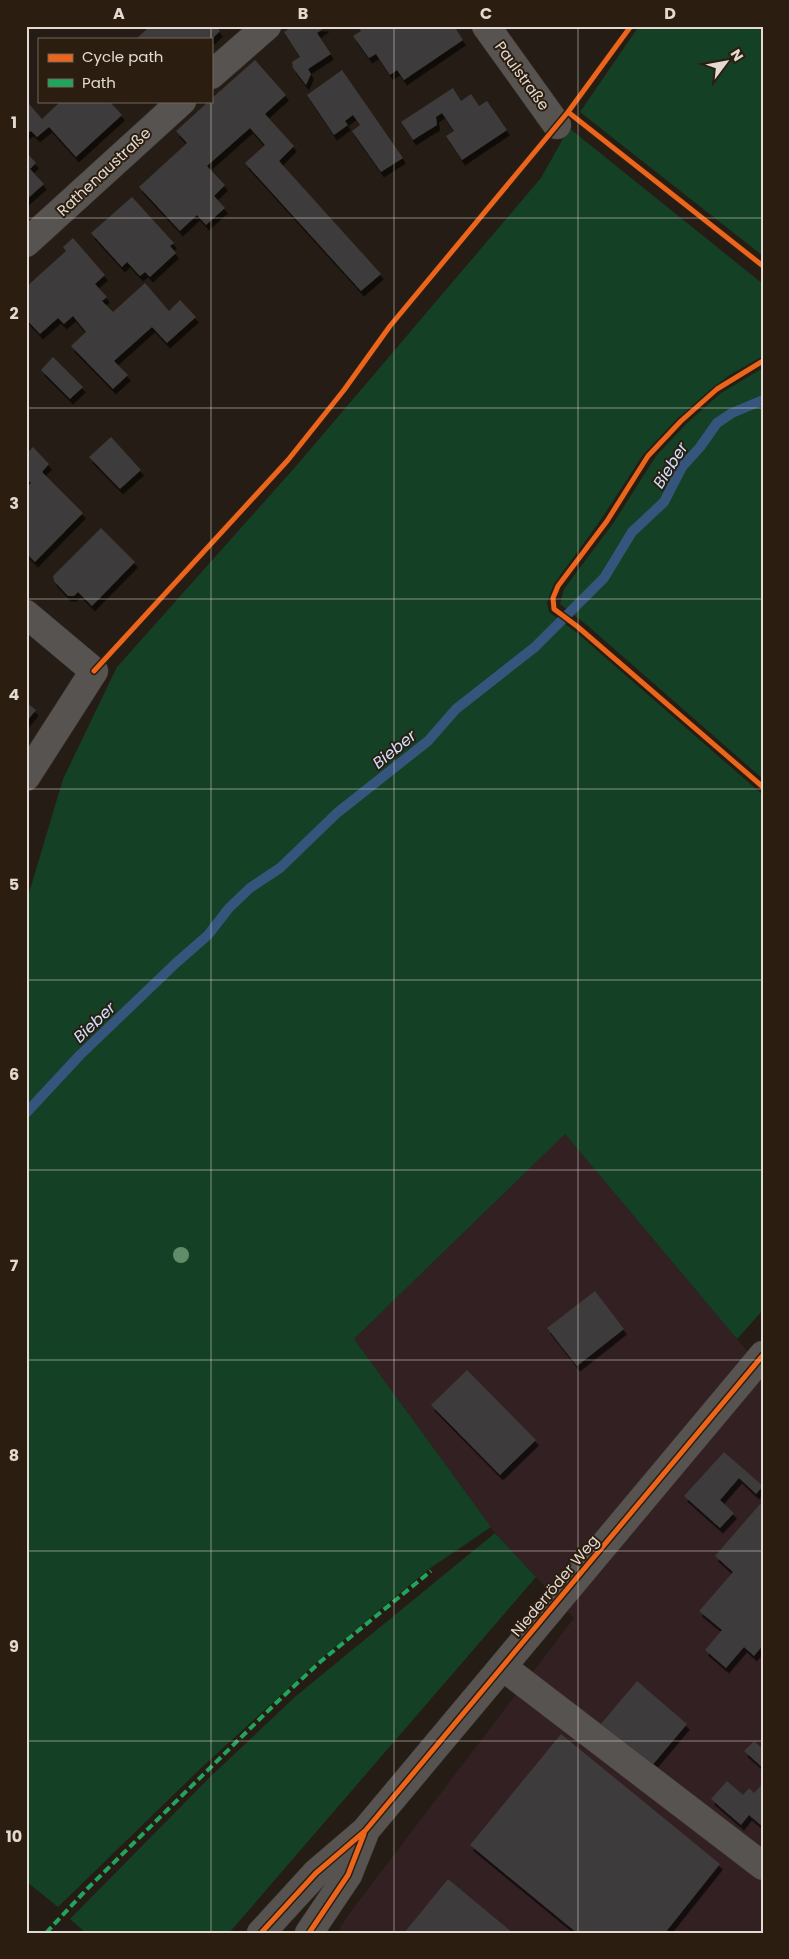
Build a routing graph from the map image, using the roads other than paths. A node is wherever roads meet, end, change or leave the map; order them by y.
1 (267, 26) edge
2 (486, 26) edge
3 (212, 74) edge
4 (181, 102) edge
5 (557, 125) dead end
6 (26, 244) edge
7 (26, 614) edge
8 (26, 777) edge
9 (763, 1355) edge
10 (503, 1667) junction
11 (365, 1831) junction
12 (763, 1866) edge
13 (261, 1933) edge
14 (309, 1933) edge

1 - 3 street
2 - 5 street, Paulstraße
4 - 6 street, Rathenaustraße
7 - 8 street
9 - 10 street, Niederröder Weg
10 - 11 street, Niederröder Weg
10 - 12 street
11 - 13 street, Niederröder Weg
11 - 14 street, Niederröder Weg

